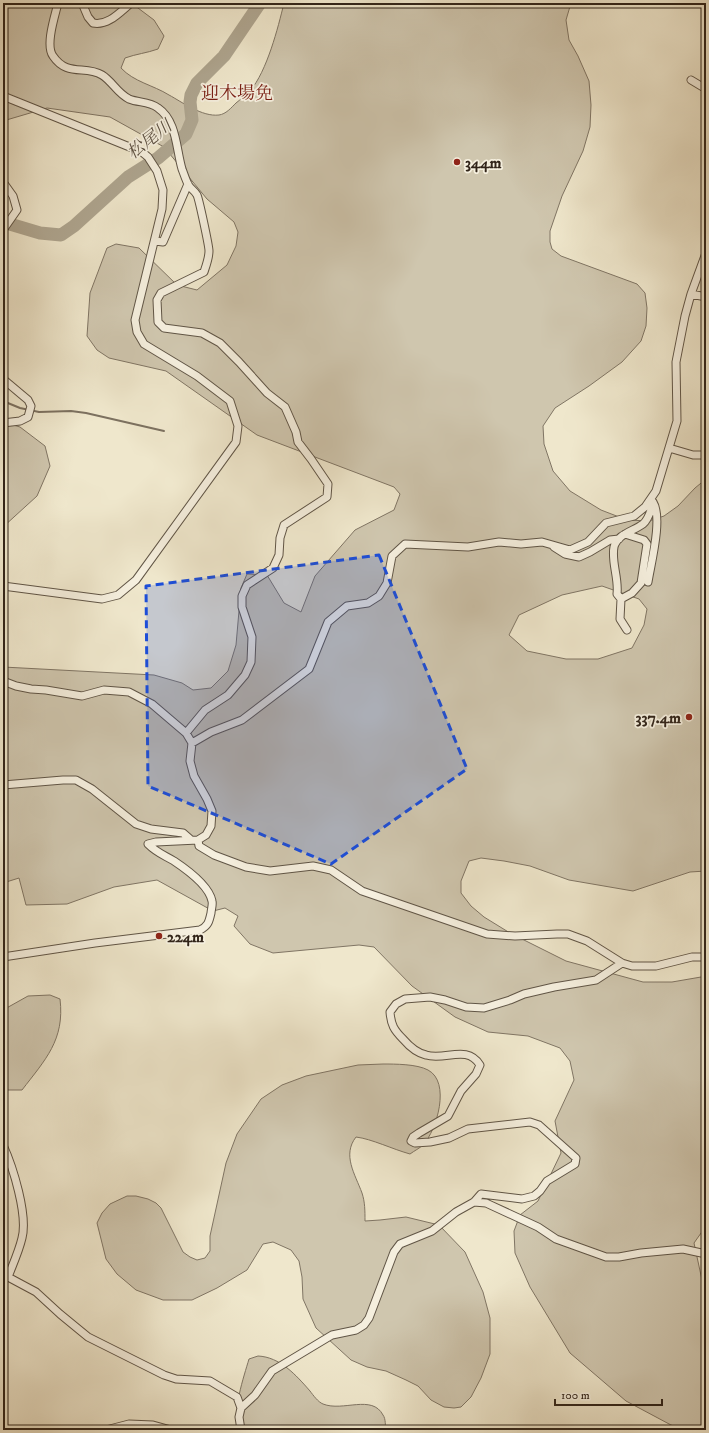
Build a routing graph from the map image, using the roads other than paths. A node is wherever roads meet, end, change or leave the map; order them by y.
1 (58, 3) edge
2 (82, 3) edge
3 (131, 3) edge
4 (691, 80) dead end
5 (706, 89) edge
6 (3, 96) edge
7 (3, 182) edge
8 (188, 184) junction
9 (3, 230) edge
10 (155, 240) junction
11 (706, 253) edge
12 (691, 294) junction
13 (706, 297) edge
14 (3, 379) edge
15 (3, 423) edge
16 (669, 448) junction
17 (702, 455) dead end
18 (650, 500) junction
19 (625, 534) junction
20 (619, 539) junction
21 (550, 545) junction
22 (648, 582) dead end
23 (3, 586) edge
24 (621, 599) junction
25 (627, 630) dead end
26 (3, 681) edge
27 (186, 732) junction
28 (192, 743) junction
29 (3, 785) edge
30 (194, 840) junction
31 (3, 957) edge
32 (706, 957) edge
33 (622, 963) junction
34 (3, 1145) edge
35 (474, 1202) junction
36 (706, 1254) edge
37 (6, 1278) edge
38 (241, 1408) junction
39 (106, 1430) edge
40 (171, 1430) edge
41 (241, 1430) edge

1 - 8 street
2 - 3 street
4 - 5 street
6 - 10 street
7 - 9 street
8 - 10 street
8 - 27 street
10 - 23 street
11 - 12 street
12 - 13 street
12 - 16 street
14 - 15 street
16 - 17 street
16 - 18 street
18 - 19 street
18 - 21 street
18 - 22 street
19 - 20 street
19 - 24 street
20 - 21 street
20 - 24 street
21 - 28 street
24 - 25 street
26 - 27 street
27 - 28 street
28 - 30 street
29 - 30 street
30 - 31 street
30 - 33 street
32 - 33 street
33 - 35 street
34 - 37 street
35 - 36 street
35 - 38 street
37 - 38 street
38 - 41 street
39 - 40 street

